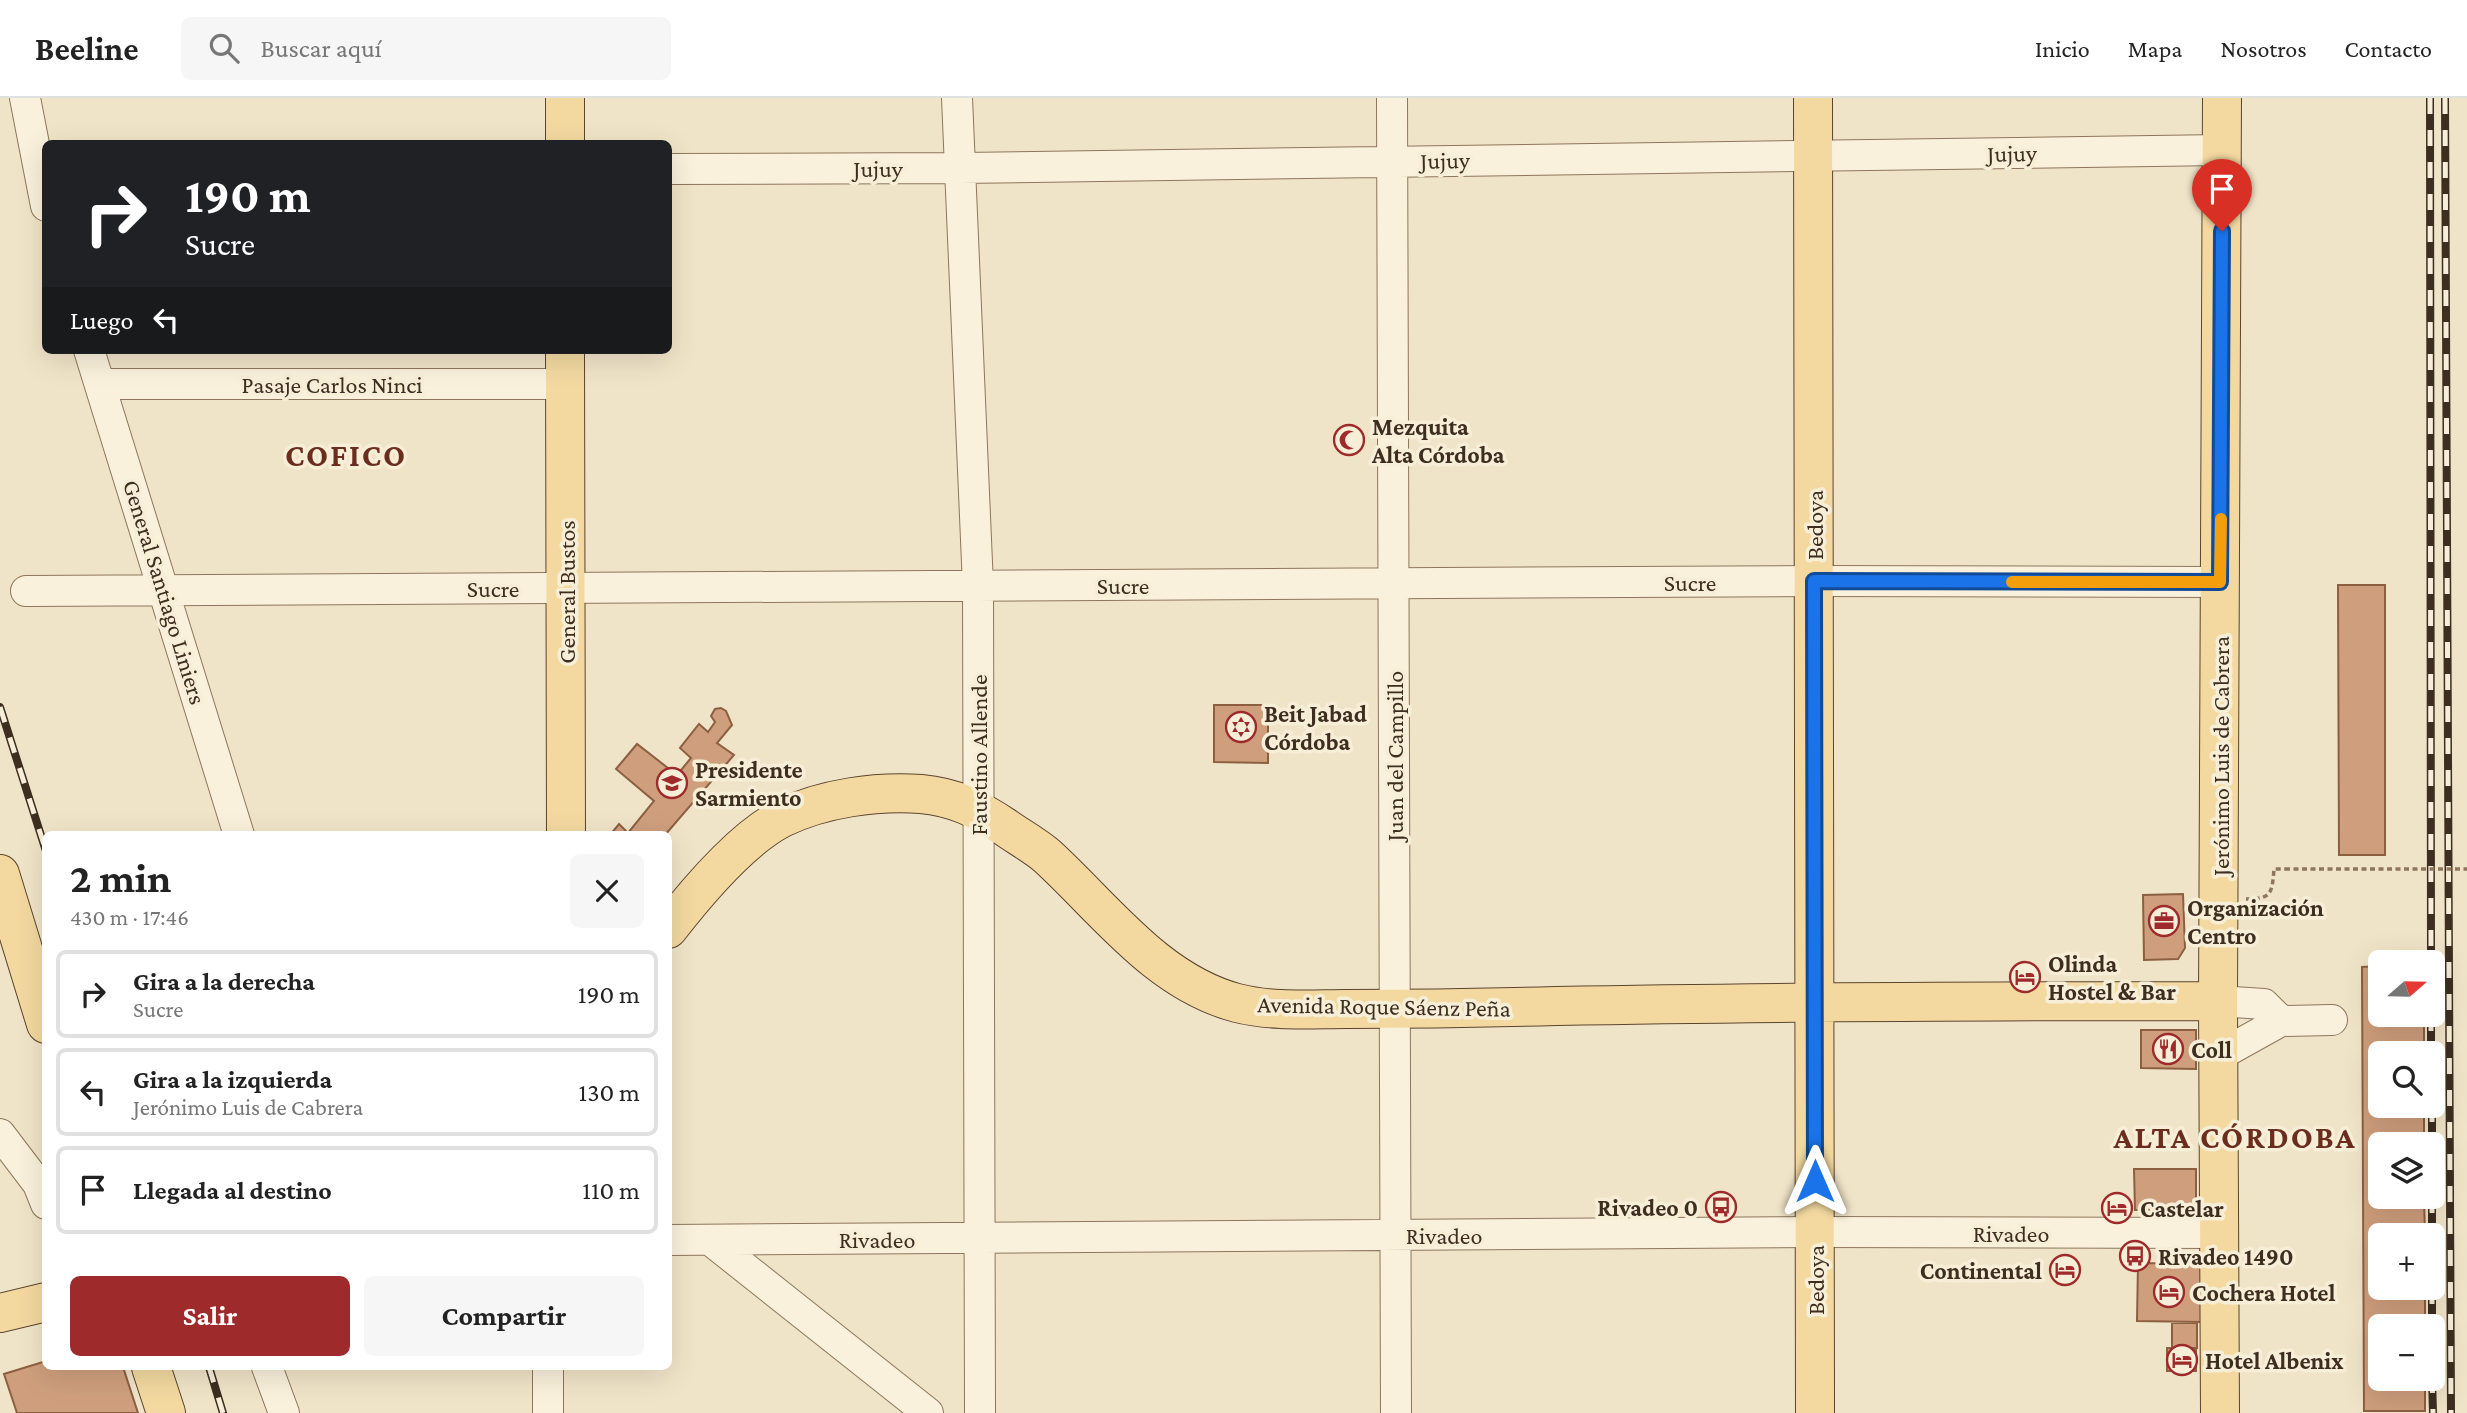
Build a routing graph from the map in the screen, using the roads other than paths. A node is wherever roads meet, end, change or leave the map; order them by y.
1 (24, 98) edge
2 (565, 98) edge
3 (957, 98) edge
4 (1392, 98) edge
5 (1813, 98) edge
6 (2222, 98) edge
7 (565, 140) edge
8 (2222, 150) junction
9 (1813, 155) junction
10 (1392, 160) junction
11 (960, 167) junction
12 (672, 169) edge
13 (42, 176) edge
14 (90, 354) edge
15 (565, 367) edge
16 (100, 384) junction
17 (1814, 581) junction
18 (2220, 582) junction
19 (1394, 584) junction
20 (978, 586) junction
21 (566, 588) junction
22 (165, 590) junction
23 (26, 591) dead end
24 (978, 808) junction
25 (238, 831) edge
26 (566, 831) edge
27 (0, 874) edge
28 (672, 924) edge
29 (2218, 1001) junction
30 (1815, 1002) junction
31 (1395, 1009) junction
32 (42, 1011) edge
33 (2332, 1020) dead end
34 (2281, 1021) junction
35 (2220, 1055) junction
36 (0, 1134) edge
37 (42, 1194) edge
38 (1815, 1232) junction
39 (2219, 1233) junction
40 (1396, 1235) junction
41 (979, 1238) junction
42 (672, 1240) edge
43 (710, 1240) junction
44 (42, 1303) edge
45 (1, 1312) edge
46 (152, 1370) edge
47 (268, 1370) edge
48 (548, 1370) edge
49 (166, 1413) edge
50 (284, 1413) edge
51 (548, 1413) edge
52 (928, 1413) edge
53 (980, 1413) edge
54 (1396, 1413) edge
55 (1815, 1413) edge
56 (2220, 1413) edge

1 - 13 street
2 - 7 main road
3 - 11 street, Faustino Allende
4 - 10 street, Juan del Campillo
5 - 9 main road, Bedoya
6 - 8 main road, Jerónimo Luis de Cabrera
8 - 9 street, Jujuy
8 - 18 main road, Jerónimo Luis de Cabrera
9 - 10 street, Jujuy
9 - 17 main road, Bedoya
10 - 11 street, Jujuy
10 - 19 street, Juan del Campillo
11 - 12 street, Jujuy
11 - 20 street, Faustino Allende
14 - 16 street, General Santiago Liniers
15 - 16 street, Pasaje Carlos Ninci
15 - 21 main road, General Bustos
16 - 22 street, General Santiago Liniers
17 - 18 street, Sucre
17 - 19 street, Sucre
17 - 30 main road, Bedoya
18 - 29 main road, Jerónimo Luis de Cabrera
19 - 20 street, Sucre
19 - 31 street, Juan del Campillo
20 - 21 street, Sucre
20 - 24 street, Faustino Allende
21 - 22 street, Sucre
21 - 26 main road, General Bustos
22 - 23 street, Sucre
22 - 25 street, General Santiago Liniers
24 - 28 main road, Avenida Roque Sáenz Peña
24 - 31 main road, Avenida Roque Sáenz Peña
24 - 41 street, Faustino Allende
27 - 32 main road
29 - 30 main road, Avenida Roque Sáenz Peña
29 - 34 street
29 - 35 main road, Jerónimo Luis de Cabrera
30 - 31 main road, Avenida Roque Sáenz Peña
30 - 38 main road, Bedoya
31 - 40 street, Juan del Campillo
33 - 34 street
34 - 35 street
35 - 39 main road, Jerónimo Luis de Cabrera
36 - 37 street
38 - 39 street, Rivadeo
38 - 40 street, Rivadeo
38 - 55 main road, Bedoya
39 - 56 main road, Jerónimo Luis de Cabrera
40 - 41 street, Rivadeo
40 - 54 street, Juan del Campillo
41 - 43 street, Rivadeo
41 - 53 street, Faustino Allende
42 - 43 street, Rivadeo
43 - 52 street
44 - 45 main road
46 - 49 main road
47 - 50 street
48 - 51 street

